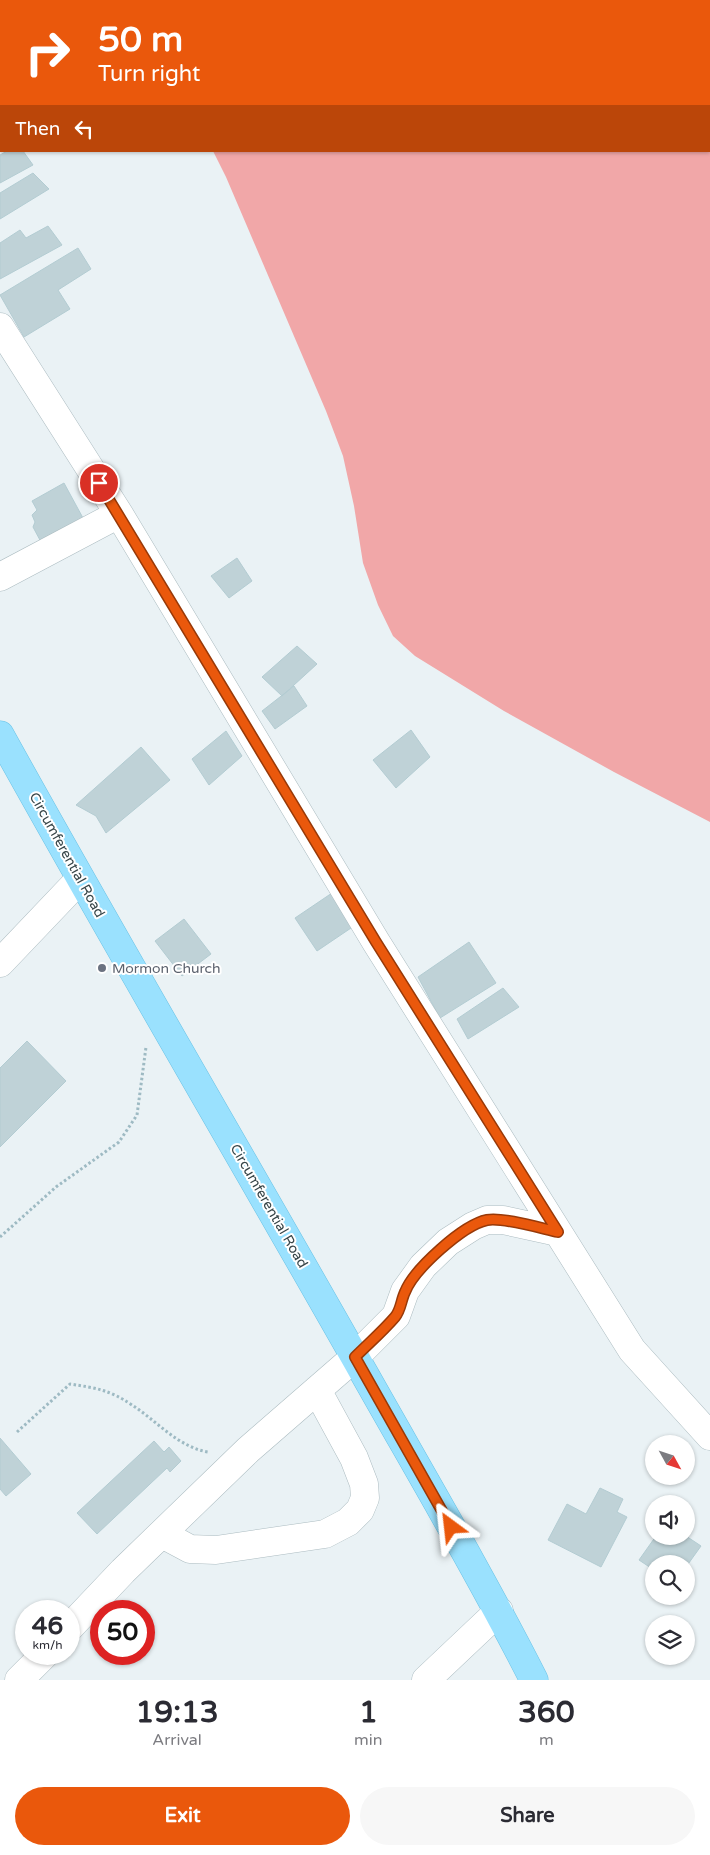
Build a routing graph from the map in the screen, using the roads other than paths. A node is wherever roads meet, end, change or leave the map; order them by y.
1 (0, 327) edge
2 (119, 514) junction
3 (0, 577) edge
4 (0, 735) edge
5 (80, 879) junction
6 (0, 963) edge
7 (558, 1232) junction
8 (355, 1357) junction
9 (317, 1390) junction
10 (710, 1436) edge
11 (162, 1534) junction
12 (499, 1611) junction
13 (80, 1616) edge
14 (34, 1665) edge
15 (20, 1680) edge
16 (426, 1680) edge
17 (534, 1680) edge

1 - 2 street
2 - 3 street
2 - 7 street
4 - 5 main road, Circumferential Road
5 - 6 street
5 - 8 main road, Circumferential Road
7 - 8 street
7 - 10 street
8 - 9 street
8 - 12 main road, Circumferential Road
9 - 11 street
9 - 11 street
11 - 13 street
12 - 16 street
12 - 17 main road, Circumferential Road
14 - 15 street

